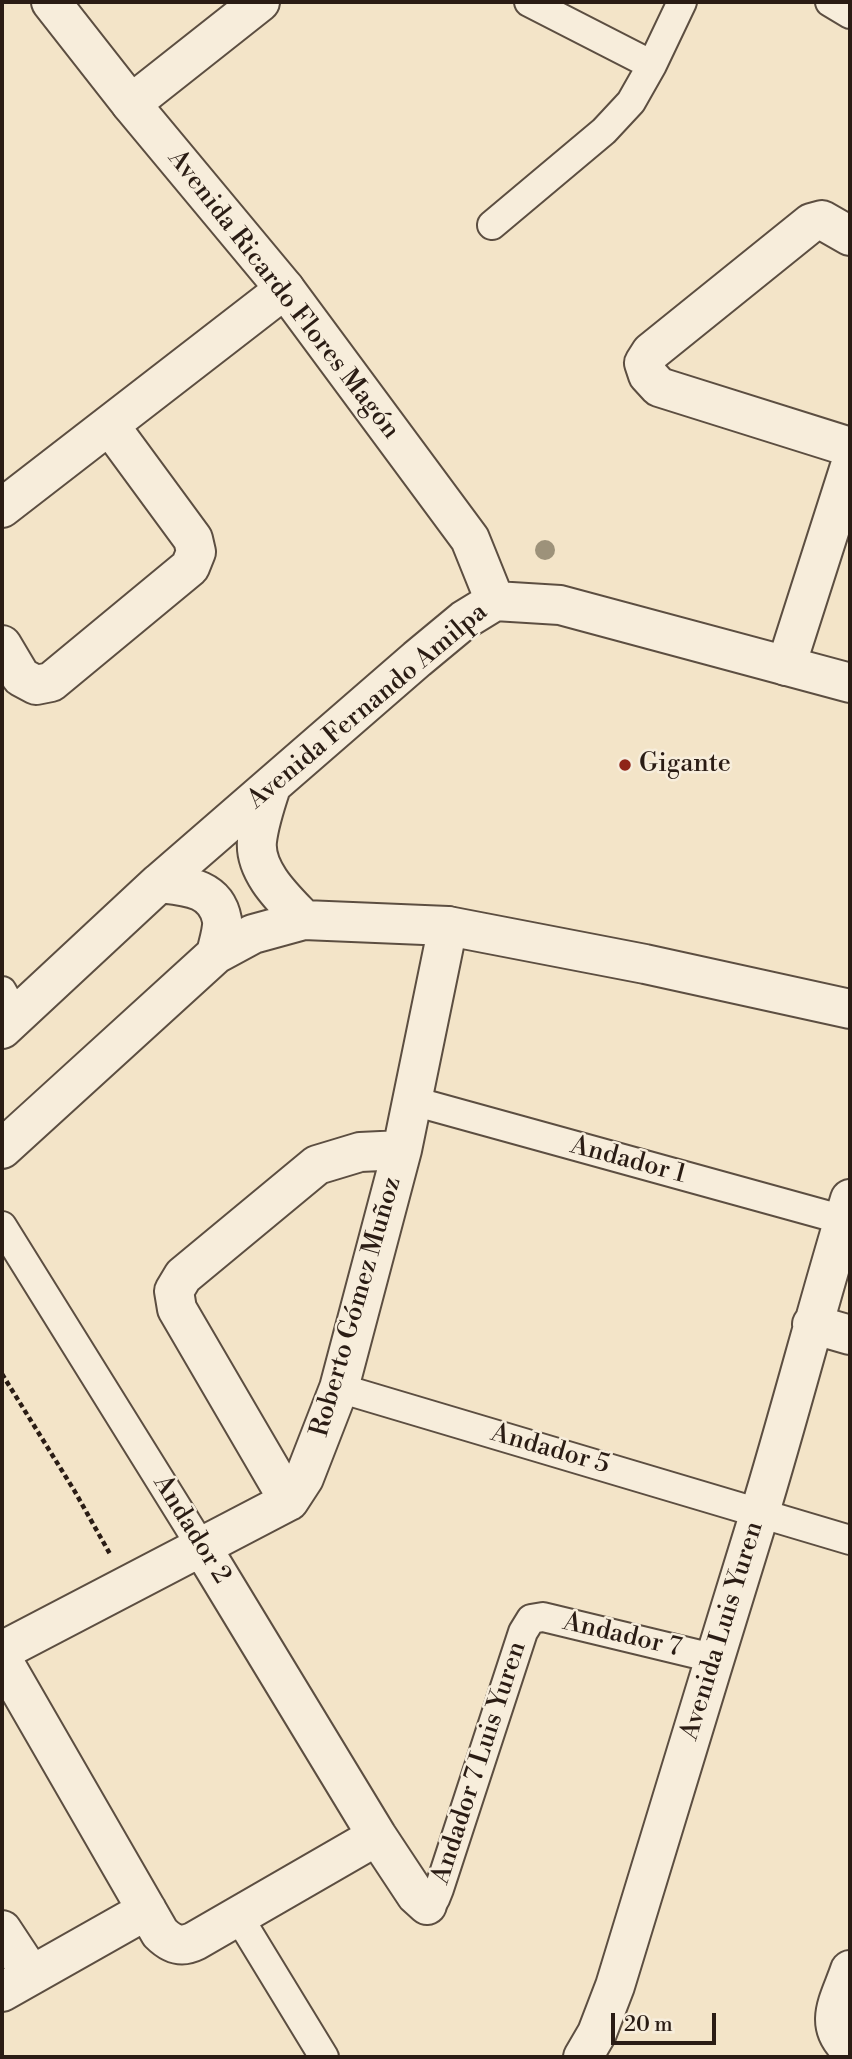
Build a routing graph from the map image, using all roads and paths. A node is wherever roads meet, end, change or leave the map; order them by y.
1 (51, 2) edge
2 (260, 2) edge
3 (530, 2) edge
4 (682, 2) edge
5 (830, 2) edge
6 (850, 14) edge
7 (652, 65) junction
8 (131, 104) junction
9 (492, 225) dead end
10 (850, 236) edge
11 (285, 289) junction
12 (110, 426) junction
13 (850, 447) edge
14 (850, 466) edge
15 (2, 508) edge
16 (495, 601) junction
17 (2, 645) edge
18 (786, 666) junction
19 (850, 683) edge
20 (271, 787) junction
21 (159, 883) junction
22 (304, 920) junction
23 (448, 926) junction
24 (216, 954) junction
25 (850, 1009) edge
26 (7, 1012) edge
27 (413, 1101) junction
28 (2, 1149) edge
29 (402, 1150) junction
30 (847, 1209) edge
31 (2, 1226) edge
32 (812, 1324) junction
33 (850, 1335) edge
34 (2, 1374) edge
35 (339, 1388) junction
36 (289, 1501) junction
37 (760, 1513) junction
38 (850, 1540) edge
39 (201, 1546) junction
40 (127, 1585) junction
41 (531, 1619) joint
42 (2, 1651) edge
43 (713, 1658) junction
44 (2, 1659) edge
45 (377, 1836) junction
46 (427, 1905) joint
47 (147, 1910) junction
48 (238, 1916) junction
49 (2, 1930) edge
50 (850, 1970) edge
51 (17, 1983) edge
52 (850, 2049) edge
53 (324, 2057) edge
54 (583, 2057) edge

1 - 8 street, Avenida Ricardo Flores Magón
2 - 8 street
3 - 7 street
4 - 7 street
5 - 6 street
7 - 9 street
8 - 11 street, Avenida Ricardo Flores Magón
10 - 13 street
11 - 12 street
11 - 16 street, Avenida Ricardo Flores Magón
12 - 15 street
12 - 17 street
14 - 18 street
16 - 18 street, Avenida Fernando Amilpa
16 - 20 street, Avenida Fernando Amilpa
18 - 19 street, Avenida Fernando Amilpa
20 - 21 street, Avenida Fernando Amilpa
20 - 22 street
21 - 24 street
21 - 26 street, Avenida Fernando Amilpa
22 - 23 street
22 - 24 street
23 - 25 street
23 - 27 street, Roberto Gómez Muñoz
24 - 28 street
27 - 29 street, Roberto Gómez Muñoz
27 - 30 street, Andador 1
29 - 35 street, Roberto Gómez Muñoz
29 - 36 street, Roberto Gómez Muñoz
30 - 32 street, Avenida Luis Yuren
31 - 39 street, Andador 2
32 - 33 street
32 - 37 street, Avenida Luis Yuren
34 - 40 path
35 - 36 street, Roberto Gómez Muñoz
35 - 37 street, Andador 5
36 - 39 street
37 - 38 street, Andador 5
37 - 43 street, Avenida Luis Yuren
39 - 40 street
39 - 45 street, Andador 2
40 - 42 street
41 - 43 street, Andador 7
41 - 46 street, Andador 7 Luis Yuren
43 - 54 street, Avenida Luis Yuren
44 - 47 street
45 - 46 street, Andador 2
45 - 48 street
47 - 48 street
47 - 51 street
48 - 53 street
49 - 51 street
50 - 52 street

